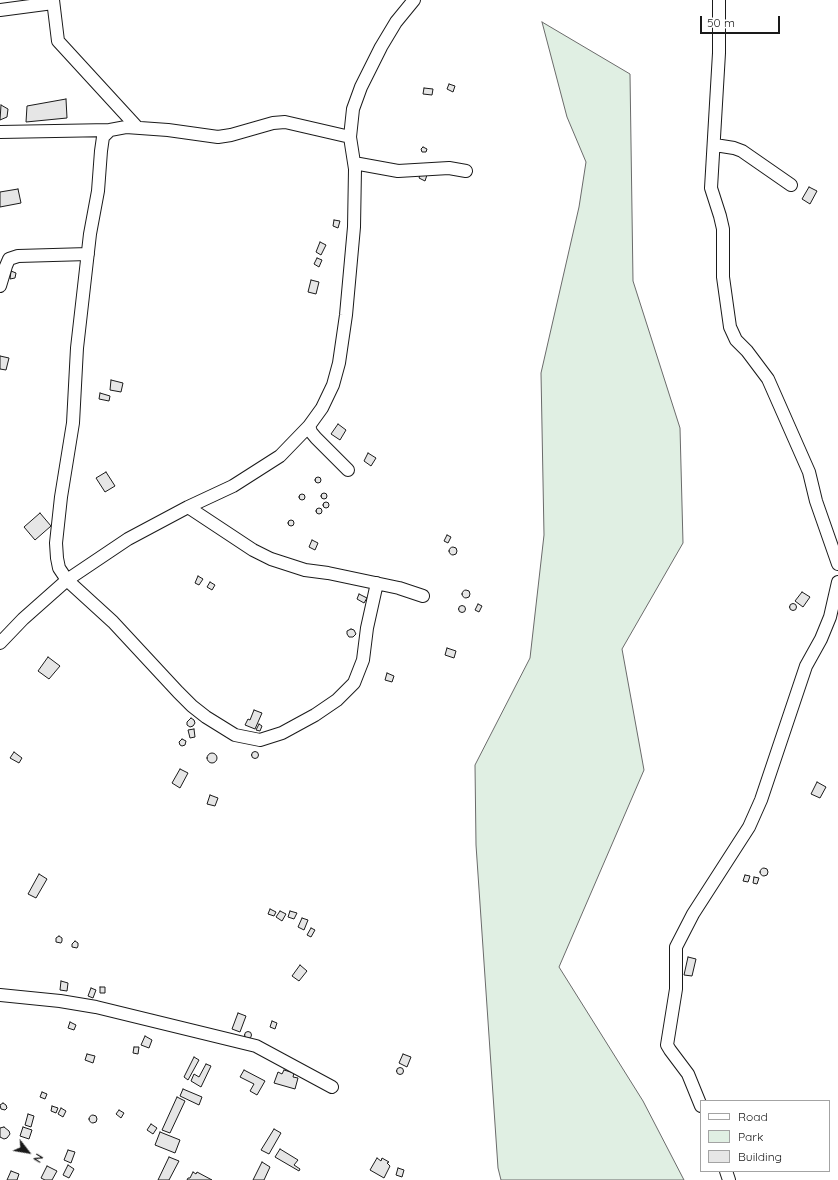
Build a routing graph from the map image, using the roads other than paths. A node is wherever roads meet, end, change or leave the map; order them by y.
1 (414, 0) edge
2 (720, 0) edge
3 (53, 2) edge
4 (0, 10) edge
5 (136, 126) junction
6 (110, 130) junction
7 (0, 132) edge
8 (350, 137) junction
9 (715, 146) junction
10 (354, 163) junction
11 (466, 171) dead end
12 (791, 185) dead end
13 (88, 254) junction
14 (0, 286) edge
15 (309, 426) junction
16 (348, 470) dead end
17 (188, 507) junction
18 (838, 564) edge
19 (67, 580) junction
20 (838, 582) edge
21 (377, 583) junction
22 (423, 596) dead end
23 (0, 643) edge
24 (0, 995) edge
25 (332, 1087) dead end
26 (700, 1104) edge

1 - 8 street
2 - 9 street
3 - 4 street
3 - 5 street
5 - 6 street
5 - 8 street
6 - 7 street
6 - 13 street
8 - 10 street
9 - 12 street
9 - 18 street
10 - 11 street
10 - 15 street
13 - 14 street
13 - 19 street
15 - 16 street
15 - 17 street
17 - 19 street
17 - 21 street
19 - 21 street
19 - 23 street
20 - 26 street
21 - 22 street
24 - 25 street

